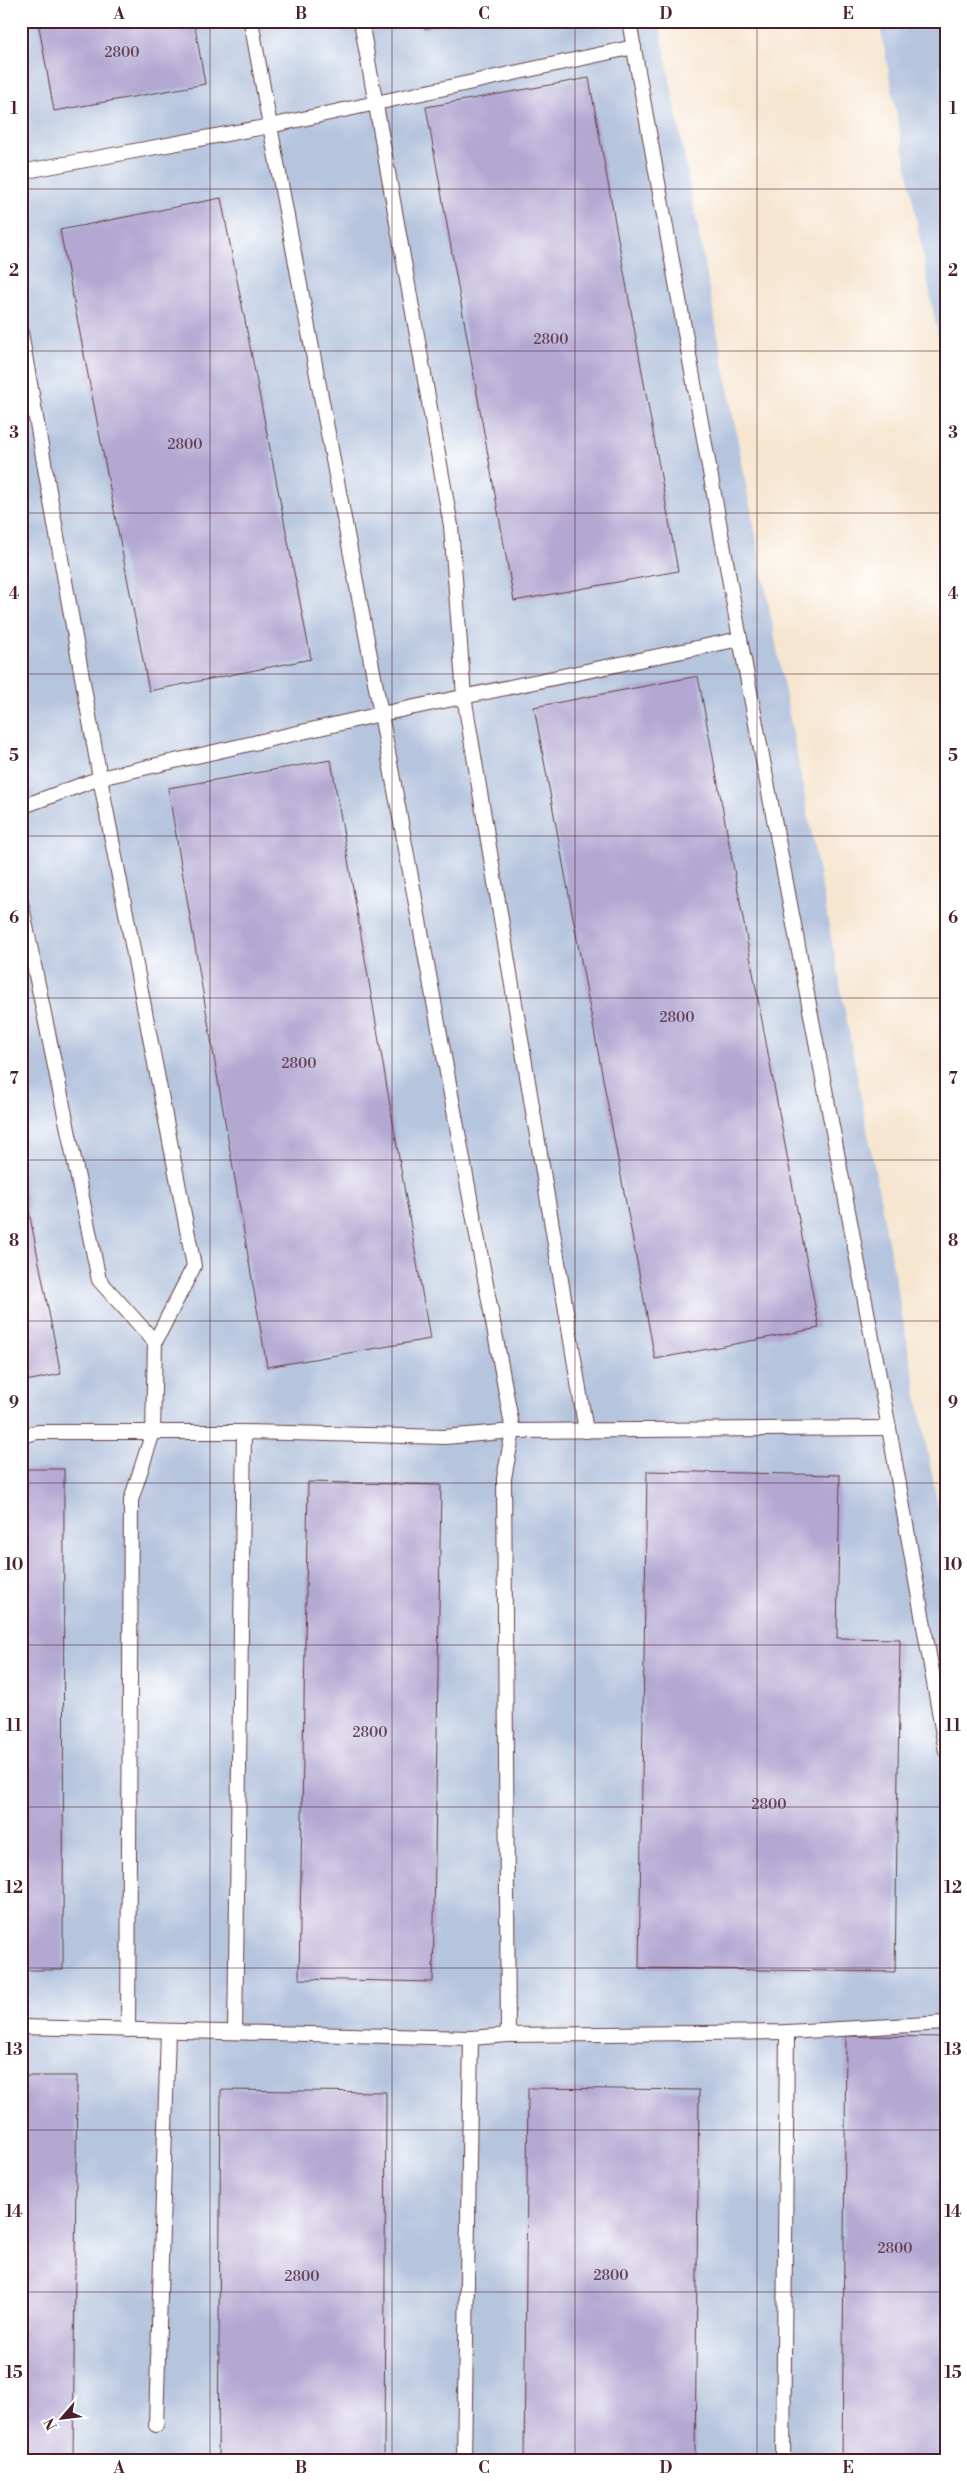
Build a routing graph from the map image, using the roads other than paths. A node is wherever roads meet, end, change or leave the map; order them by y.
1 (251, 21) edge
2 (361, 21) edge
3 (630, 21) edge
4 (634, 47) junction
5 (376, 103) junction
6 (270, 126) junction
7 (21, 172) edge
8 (21, 333) edge
9 (740, 639) junction
10 (464, 696) junction
11 (381, 714) junction
12 (100, 778) junction
13 (21, 807) edge
14 (21, 902) edge
15 (155, 1342) junction
16 (890, 1428) junction
17 (586, 1431) junction
18 (153, 1432) junction
19 (244, 1432) junction
20 (513, 1432) junction
21 (21, 1436) edge
22 (946, 1751) edge
23 (946, 2023) edge
24 (21, 2027) edge
25 (128, 2030) junction
26 (168, 2031) junction
27 (235, 2032) junction
28 (787, 2032) junction
29 (508, 2035) junction
30 (471, 2038) junction
31 (156, 2424) dead end
32 (464, 2460) edge
33 (783, 2460) edge

1 - 6 lane
2 - 5 lane
3 - 4 lane
4 - 5 lane
4 - 9 lane
5 - 6 lane
5 - 10 lane
6 - 7 lane
6 - 11 lane
8 - 12 lane
9 - 10 lane
9 - 16 lane
10 - 11 lane
10 - 17 lane
11 - 12 lane
11 - 20 lane
12 - 13 lane
12 - 15 lane
14 - 15 lane
15 - 18 lane
16 - 17 lane
16 - 22 lane
17 - 20 lane
18 - 19 lane
18 - 21 lane
18 - 25 lane
19 - 20 lane
19 - 27 lane
20 - 29 lane
23 - 28 lane
24 - 25 lane
25 - 26 lane
26 - 27 lane
26 - 31 lane
27 - 30 lane
28 - 29 lane
28 - 33 lane
29 - 30 lane
30 - 32 lane

